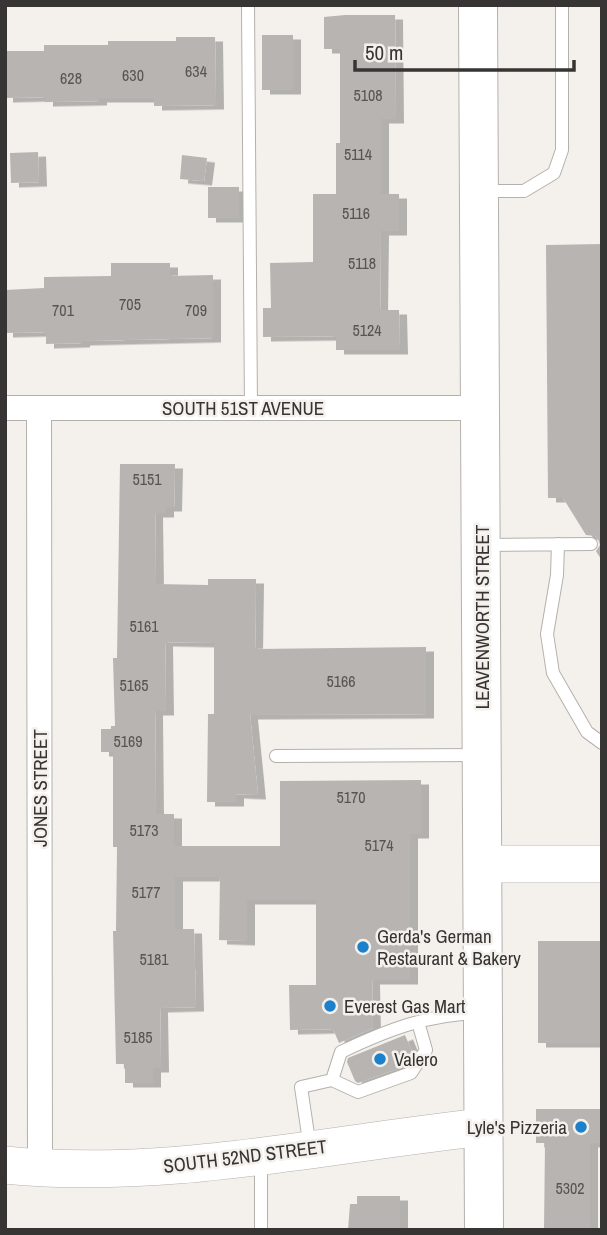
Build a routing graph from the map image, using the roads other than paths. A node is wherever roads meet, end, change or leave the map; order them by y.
1 (248, 5) edge
2 (478, 5) edge
3 (562, 5) edge
4 (479, 191) junction
5 (5, 408) edge
6 (39, 408) junction
7 (251, 408) junction
8 (480, 408) junction
9 (558, 544) junction
10 (591, 544) dead end
11 (481, 545) junction
12 (602, 743) edge
13 (482, 755) junction
14 (276, 756) dead end
15 (483, 864) junction
16 (602, 864) edge
17 (484, 1013) junction
18 (418, 1022) junction
19 (332, 1080) junction
20 (484, 1127) junction
21 (310, 1149) junction
22 (261, 1155) junction
23 (23, 1167) edge
24 (261, 1230) edge
25 (484, 1230) edge

1 - 7 lane
2 - 4 main road, LEAVENWORTH STREET
3 - 4 lane
4 - 8 main road, LEAVENWORTH STREET
5 - 6 street, SOUTH 51ST AVENUE
6 - 7 street, SOUTH 51ST AVENUE
6 - 23 street, JONES STREET
7 - 8 street, SOUTH 51ST AVENUE
8 - 11 main road, LEAVENWORTH STREET
9 - 10 lane
9 - 11 lane
9 - 12 lane
11 - 13 main road, LEAVENWORTH STREET
13 - 14 lane
13 - 15 main road, LEAVENWORTH STREET
15 - 16 street
15 - 17 main road, LEAVENWORTH STREET
17 - 18 lane
17 - 20 main road, LEAVENWORTH STREET
18 - 19 lane
18 - 19 lane
19 - 21 lane
20 - 21 street, SOUTH 52ND STREET
20 - 25 main road, LEAVENWORTH STREET
21 - 22 street, SOUTH 52ND STREET
22 - 23 street, SOUTH 52ND STREET
22 - 24 lane

